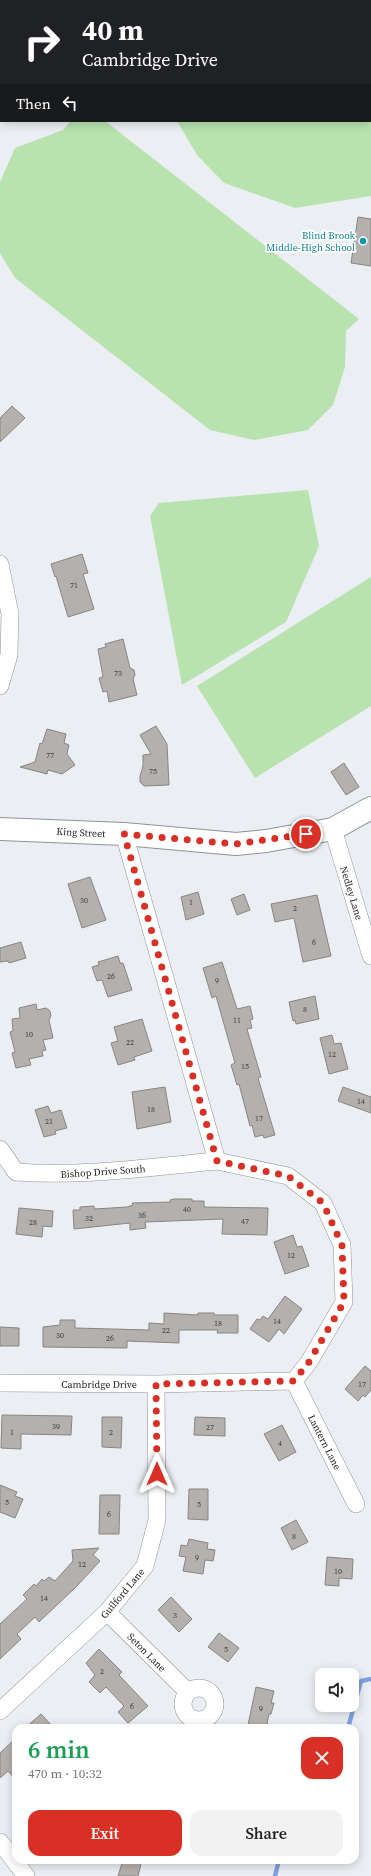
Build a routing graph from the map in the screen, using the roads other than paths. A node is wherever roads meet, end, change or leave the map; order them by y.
1 (0, 564) edge
2 (0, 686) edge
3 (371, 808) edge
4 (0, 829) edge
5 (333, 829) junction
6 (124, 834) junction
7 (371, 956) edge
8 (0, 1149) edge
9 (217, 1161) junction
10 (294, 1381) junction
11 (0, 1383) edge
12 (156, 1384) junction
13 (356, 1504) dead end
14 (107, 1612) junction
15 (188, 1692) dead end
16 (0, 1711) edge
17 (0, 1842) edge
18 (12, 1858) edge
19 (17, 1864) edge
20 (26, 1876) edge

1 - 2 street
3 - 5 main road, King Street
4 - 6 main road, King Street
5 - 6 main road, King Street
5 - 7 street, Nedley Lane
6 - 9 street
8 - 9 street, Bishop Drive South
9 - 10 street
10 - 12 street, Cambridge Drive
10 - 13 street, Lantern Lane
11 - 12 street, Cambridge Drive
12 - 14 street, Guilford Lane
14 - 15 street, Seton Lane
14 - 16 street, Guilford Lane
17 - 18 street
19 - 20 street

